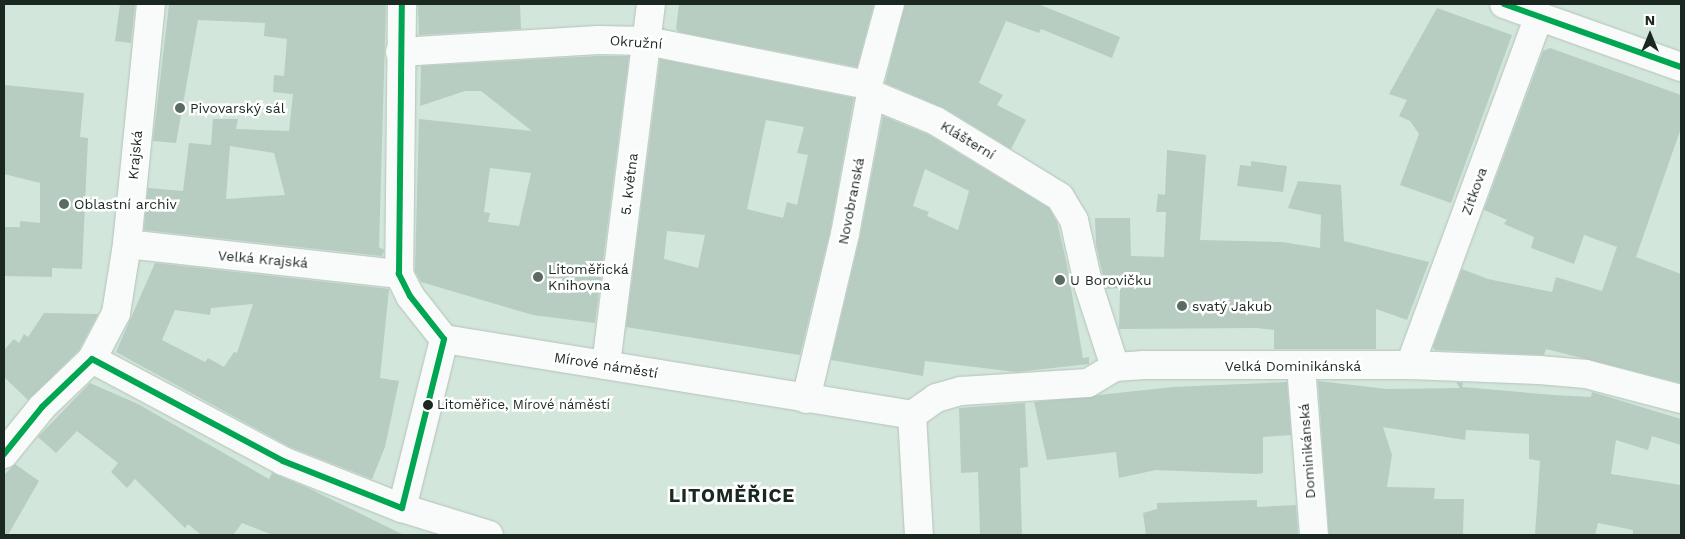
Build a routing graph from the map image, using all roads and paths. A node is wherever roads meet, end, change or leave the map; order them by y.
1 (151, 4) edge
2 (402, 4) edge
3 (651, 4) edge
4 (890, 4) edge
5 (1504, 4) edge
6 (1539, 16) junction
7 (647, 41) junction
8 (400, 52) junction
9 (1681, 67) edge
10 (869, 89) junction
11 (128, 244) junction
12 (399, 274) junction
13 (444, 339) junction
14 (92, 359) junction
15 (606, 365) junction
16 (1410, 365) junction
17 (1301, 366) junction
18 (1116, 368) junction
19 (1681, 398) edge
20 (806, 399) junction
21 (912, 415) junction
22 (4, 454) edge
23 (402, 508) junction
24 (489, 535) edge
25 (919, 535) edge
26 (1314, 535) edge

1 - 11 street, Krajská
2 - 8 street
3 - 7 street, 5. května
4 - 10 street, Novobranská
5 - 6 street
6 - 9 street
6 - 16 street, Zítkova
7 - 8 street, Okružní
7 - 10 street, Okružní
7 - 15 street, 5. května
8 - 12 street
10 - 18 street, Klášterní
10 - 20 street, Novobranská
11 - 12 street, Velká Krajská
11 - 14 street, Krajská
12 - 13 street
13 - 15 street, Mírové náměstí
13 - 23 street
14 - 22 street, Krajská
14 - 23 street
15 - 20 street, Mírové náměstí
16 - 17 street, Velká Dominikánská
16 - 19 street, Velká Dominikánská
17 - 18 street, Velká Dominikánská
17 - 26 street, Dominikánská
18 - 21 street, Velká Dominikánská
20 - 21 street, Mírové náměstí
21 - 25 street
23 - 24 street

